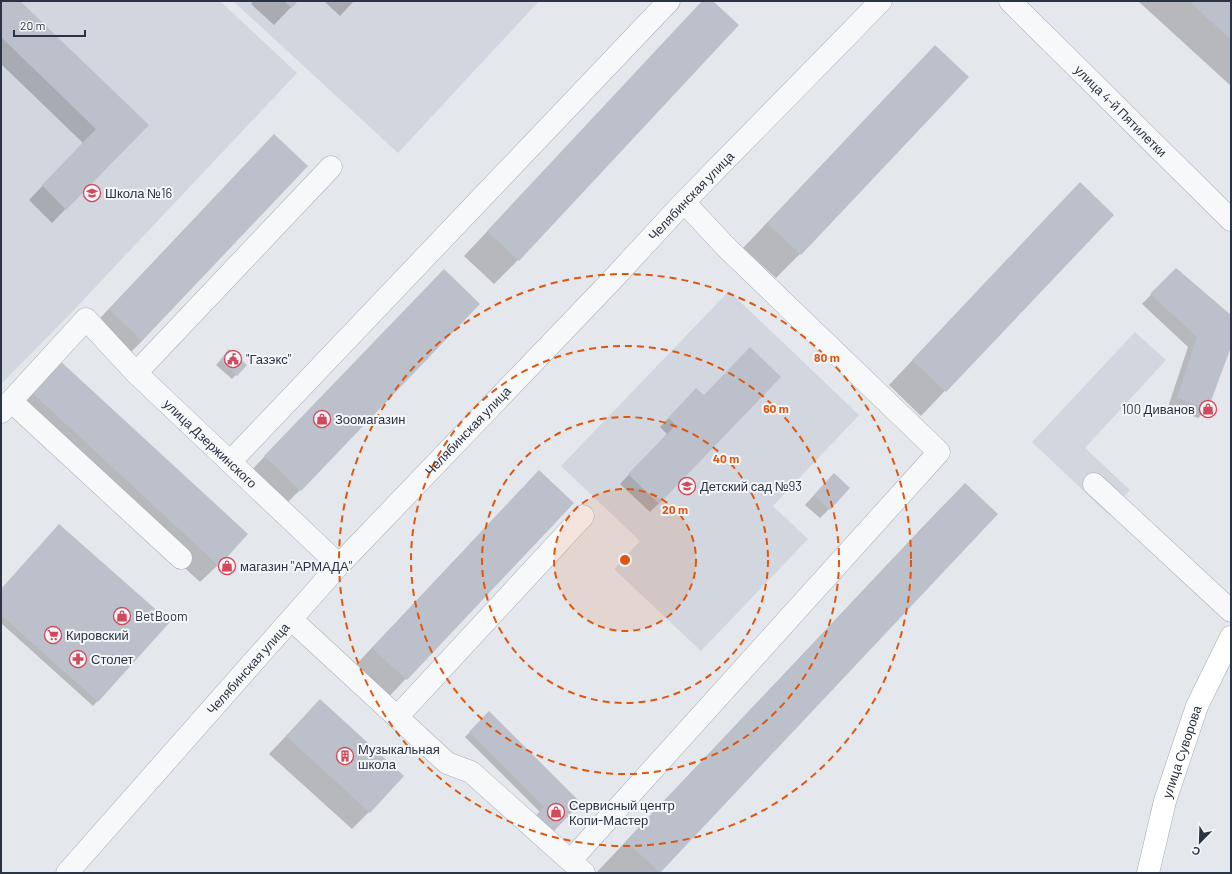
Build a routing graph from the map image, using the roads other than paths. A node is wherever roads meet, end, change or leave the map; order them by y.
1 (669, 1) edge
2 (881, 1) edge
3 (1010, 1) edge
4 (332, 167) dead end
5 (684, 202) junction
6 (1231, 220) edge
7 (136, 373) junction
8 (6, 406) edge
9 (231, 461) junction
10 (1094, 484) dead end
11 (583, 516) dead end
12 (181, 558) dead end
13 (339, 565) junction
14 (1231, 611) edge
15 (292, 620) junction
16 (1231, 637) edge
17 (397, 717) junction
18 (578, 867) edge
19 (67, 873) edge
20 (1148, 873) edge

1 - 9 street
2 - 5 street, Челябинская улица
3 - 6 street, улица 4-й Пятилетки
4 - 7 street
5 - 13 street, Челябинская улица
5 - 18 street
7 - 8 street, улица Дзержинского
7 - 9 street, улица Дзержинского
8 - 12 street
9 - 13 street, улица Дзержинского
10 - 14 street
11 - 17 street
13 - 15 street, Челябинская улица
15 - 17 street
15 - 19 street, Челябинская улица
16 - 20 main road, улица Суворова
17 - 18 street

